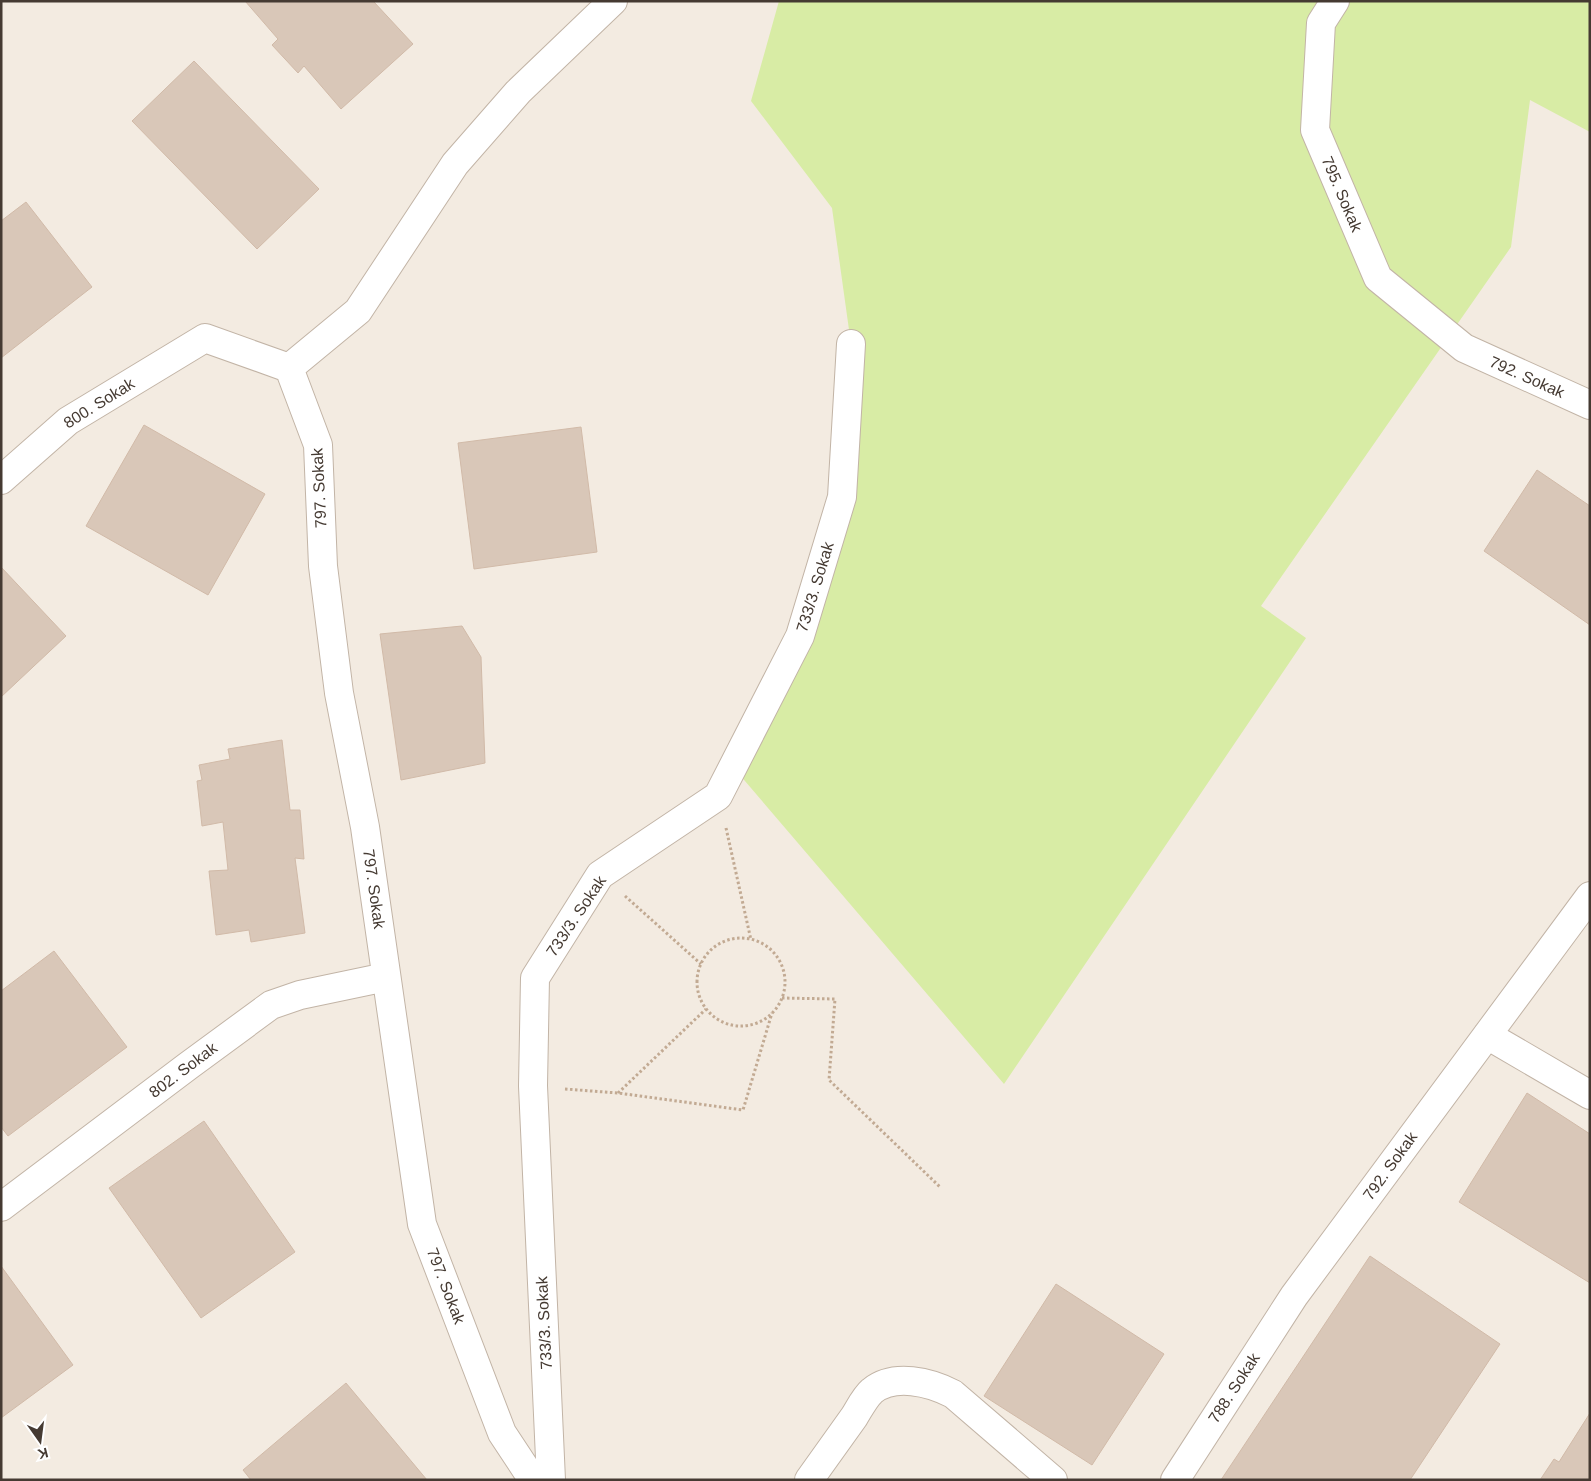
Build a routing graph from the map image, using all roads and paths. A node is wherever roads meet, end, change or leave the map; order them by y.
1 (613, 1) edge
2 (1335, 1) edge
3 (851, 344) dead end
4 (1464, 348) joint
5 (289, 368) junction
6 (1590, 405) edge
7 (1, 480) edge
8 (718, 796) junction
9 (600, 874) junction
10 (1590, 896) edge
11 (751, 940) junction
12 (701, 964) junction
13 (386, 977) junction
14 (782, 998) junction
15 (706, 1010) junction
16 (772, 1013) junction
17 (1487, 1035) junction
18 (533, 1086) junction
19 (618, 1093) junction
20 (1590, 1095) edge
21 (940, 1187) dead end
22 (1, 1207) edge
23 (1294, 1296) joint
24 (533, 1480) edge
25 (550, 1480) edge
26 (809, 1480) edge
27 (1053, 1480) edge
28 (1175, 1480) edge

1 - 5 street
2 - 4 street, 795. Sokak
3 - 8 street, 733/3. Sokak
4 - 6 street, 792. Sokak
5 - 7 street, 800. Sokak
5 - 13 street, 797. Sokak
8 - 9 street, 733/3. Sokak
8 - 11 path
9 - 12 path
9 - 18 street, 733/3. Sokak
10 - 17 street, 792. Sokak
11 - 12 path
11 - 14 path
12 - 15 path
13 - 22 street, 802. Sokak
13 - 24 street, 797. Sokak
14 - 16 path
14 - 21 path
15 - 16 path
15 - 19 path
16 - 19 path
17 - 20 street
17 - 23 street, 792. Sokak
18 - 19 path
18 - 25 street, 733/3. Sokak
23 - 28 street, 788. Sokak
26 - 27 street

